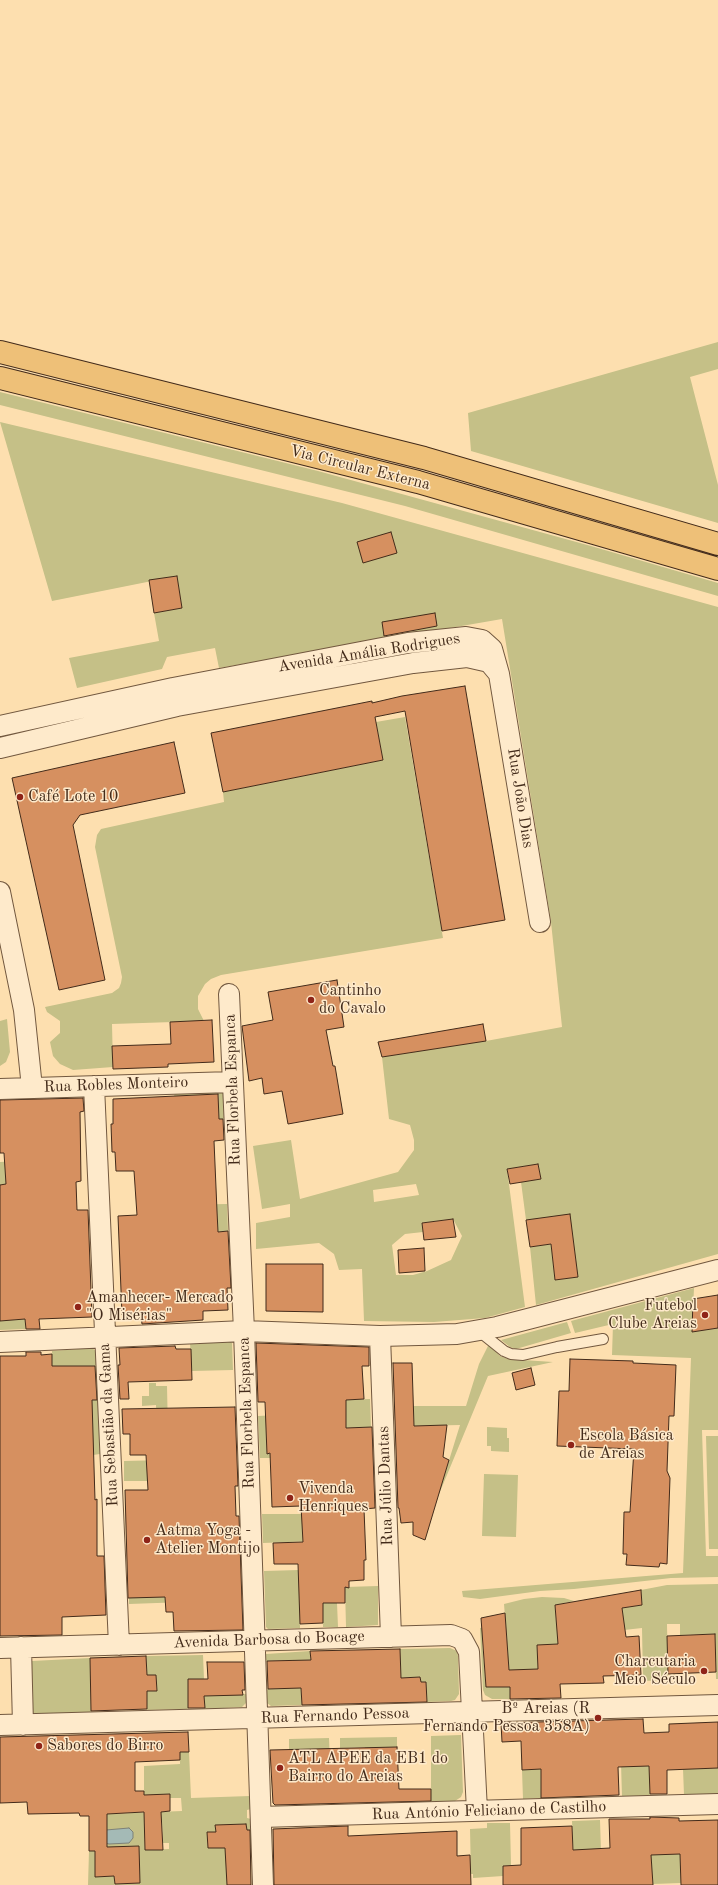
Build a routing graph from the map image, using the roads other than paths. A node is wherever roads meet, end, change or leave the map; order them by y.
1 (0, 352) edge
2 (0, 378) edge
3 (718, 544) edge
4 (718, 569) edge
5 (499, 674) joint
6 (175, 697) junction
7 (0, 726) edge
8 (0, 748) edge
9 (0, 892) edge
10 (540, 922) dead end
11 (229, 994) dead end
12 (232, 1082) junction
13 (94, 1086) junction
14 (32, 1088) junction
15 (0, 1090) edge
16 (718, 1270) edge
17 (244, 1331) junction
18 (478, 1331) junction
19 (105, 1336) junction
20 (380, 1336) junction
21 (603, 1339) dead end
22 (0, 1342) edge
23 (392, 1636) junction
24 (255, 1641) junction
25 (120, 1645) junction
26 (21, 1647) junction
27 (0, 1648) edge
28 (718, 1705) edge
29 (472, 1712) junction
30 (258, 1718) junction
31 (23, 1724) junction
32 (0, 1725) edge
33 (718, 1804) edge
34 (477, 1811) junction
35 (261, 1817) junction
36 (263, 1885) edge

1 - 3 main road, Via Circular Externa
2 - 4 main road, Via Circular Externa
5 - 6 street, Avenida Amália Rodrigues
5 - 10 street, Rua João Dias
6 - 7 street, Avenida Amália Rodrigues
6 - 8 street, Avenida Amália Rodrigues
9 - 14 street
11 - 12 street, Rua Florbela Espanca
12 - 13 street, Rua Robles Monteiro
12 - 17 street, Rua Florbela Espanca
13 - 14 street, Rua Robles Monteiro
13 - 19 street, Rua Sebastião da Gama
14 - 15 street, Rua Robles Monteiro
16 - 18 street
17 - 19 street
17 - 20 street
17 - 24 street, Rua Florbela Espanca
18 - 20 street
18 - 21 lane
19 - 22 street
19 - 25 street, Rua Sebastião da Gama
20 - 23 street, Rua Júlio Dantas
23 - 24 street, Avenida Barbosa do Bocage
23 - 29 street, Avenida Barbosa do Bocage
24 - 25 street, Avenida Barbosa do Bocage
24 - 30 street, Rua Florbela Espanca
25 - 26 street, Avenida Barbosa do Bocage
26 - 27 street, Avenida Barbosa do Bocage
26 - 31 street
28 - 29 street, Rua Fernando Pessoa
29 - 30 street, Rua Fernando Pessoa
29 - 34 street, Avenida Barbosa do Bocage
30 - 31 street, Rua Fernando Pessoa
30 - 35 street, Rua Florbela Espanca
31 - 32 street, Rua Fernando Pessoa
33 - 34 street, Rua António Feliciano de Castilho
34 - 35 street, Rua António Feliciano de Castilho
35 - 36 street, Rua Florbela Espanca

